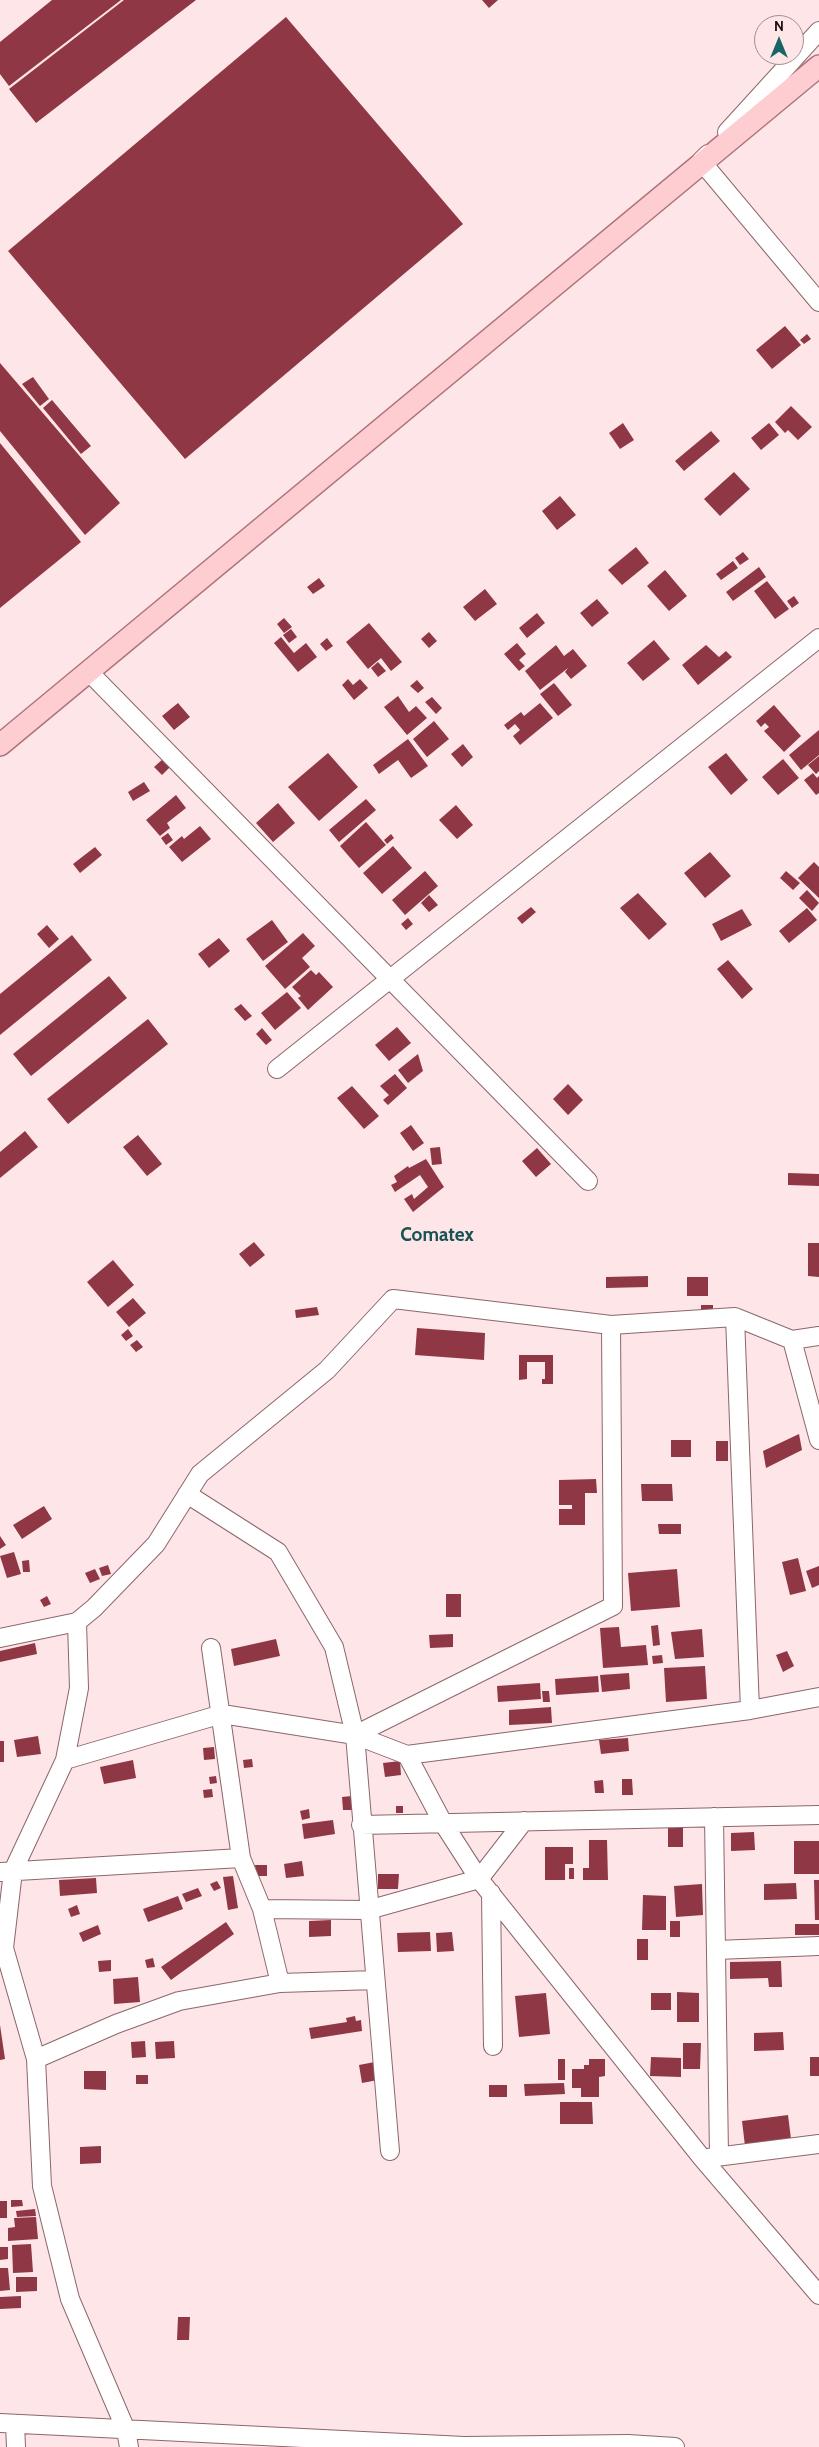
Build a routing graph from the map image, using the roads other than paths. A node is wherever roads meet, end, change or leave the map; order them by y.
1 (819, 30) edge
2 (819, 66) edge
3 (702, 161) junction
4 (819, 302) edge
5 (819, 638) edge
6 (88, 671) junction
7 (0, 745) edge
8 (390, 979) junction
9 (277, 1069) dead end
10 (588, 1181) dead end
11 (735, 1317) junction
12 (612, 1325) junction
13 (819, 1336) edge
14 (792, 1340) junction
15 (819, 1440) edge
16 (187, 1494) junction
17 (77, 1622) junction
18 (0, 1638) edge
19 (211, 1648) dead end
20 (819, 1697) edge
21 (750, 1710) junction
22 (222, 1714) junction
23 (355, 1735) junction
24 (407, 1755) junction
25 (65, 1760) junction
26 (819, 1815) edge
27 (714, 1817) junction
28 (524, 1821) junction
29 (443, 1823) junction
30 (361, 1825) junction
31 (241, 1858) junction
32 (6, 1872) edge
33 (479, 1879) junction
34 (491, 1893) junction
35 (262, 1909) junction
36 (368, 1910) junction
37 (819, 1946) edge
38 (716, 1950) junction
39 (375, 1980) junction
40 (280, 1983) junction
41 (493, 2046) dead end
42 (36, 2059) junction
43 (819, 2144) edge
44 (390, 2151) dead end
45 (710, 2157) junction
46 (819, 2295) edge
47 (7, 2424) edge
48 (128, 2438) edge
49 (16, 2447) edge
50 (675, 2447) edge

1 - 3 street
2 - 3 main road
3 - 4 street
3 - 6 main road
5 - 8 street
6 - 7 main road
6 - 8 street
8 - 9 street
8 - 10 street
11 - 12 street
11 - 14 street
11 - 21 street
12 - 16 street
12 - 23 street
13 - 14 street
14 - 15 street
16 - 17 street
16 - 23 street
17 - 18 street
17 - 25 street
19 - 22 street
20 - 21 street
21 - 24 street
22 - 23 street
22 - 25 street
22 - 31 street
23 - 24 street
23 - 30 street
24 - 29 street
25 - 32 street
26 - 27 street
27 - 28 street
27 - 38 street
28 - 29 street
28 - 33 street
29 - 30 street
29 - 33 street
30 - 36 street
31 - 32 street
31 - 35 street
32 - 42 street
33 - 34 street
33 - 36 street
34 - 41 street
34 - 45 street
35 - 36 street
35 - 40 street
36 - 39 street
37 - 38 street
38 - 45 street
39 - 40 street
39 - 44 street
40 - 42 street
42 - 48 street
43 - 45 street
45 - 46 street
47 - 48 street
47 - 49 street
48 - 50 street

